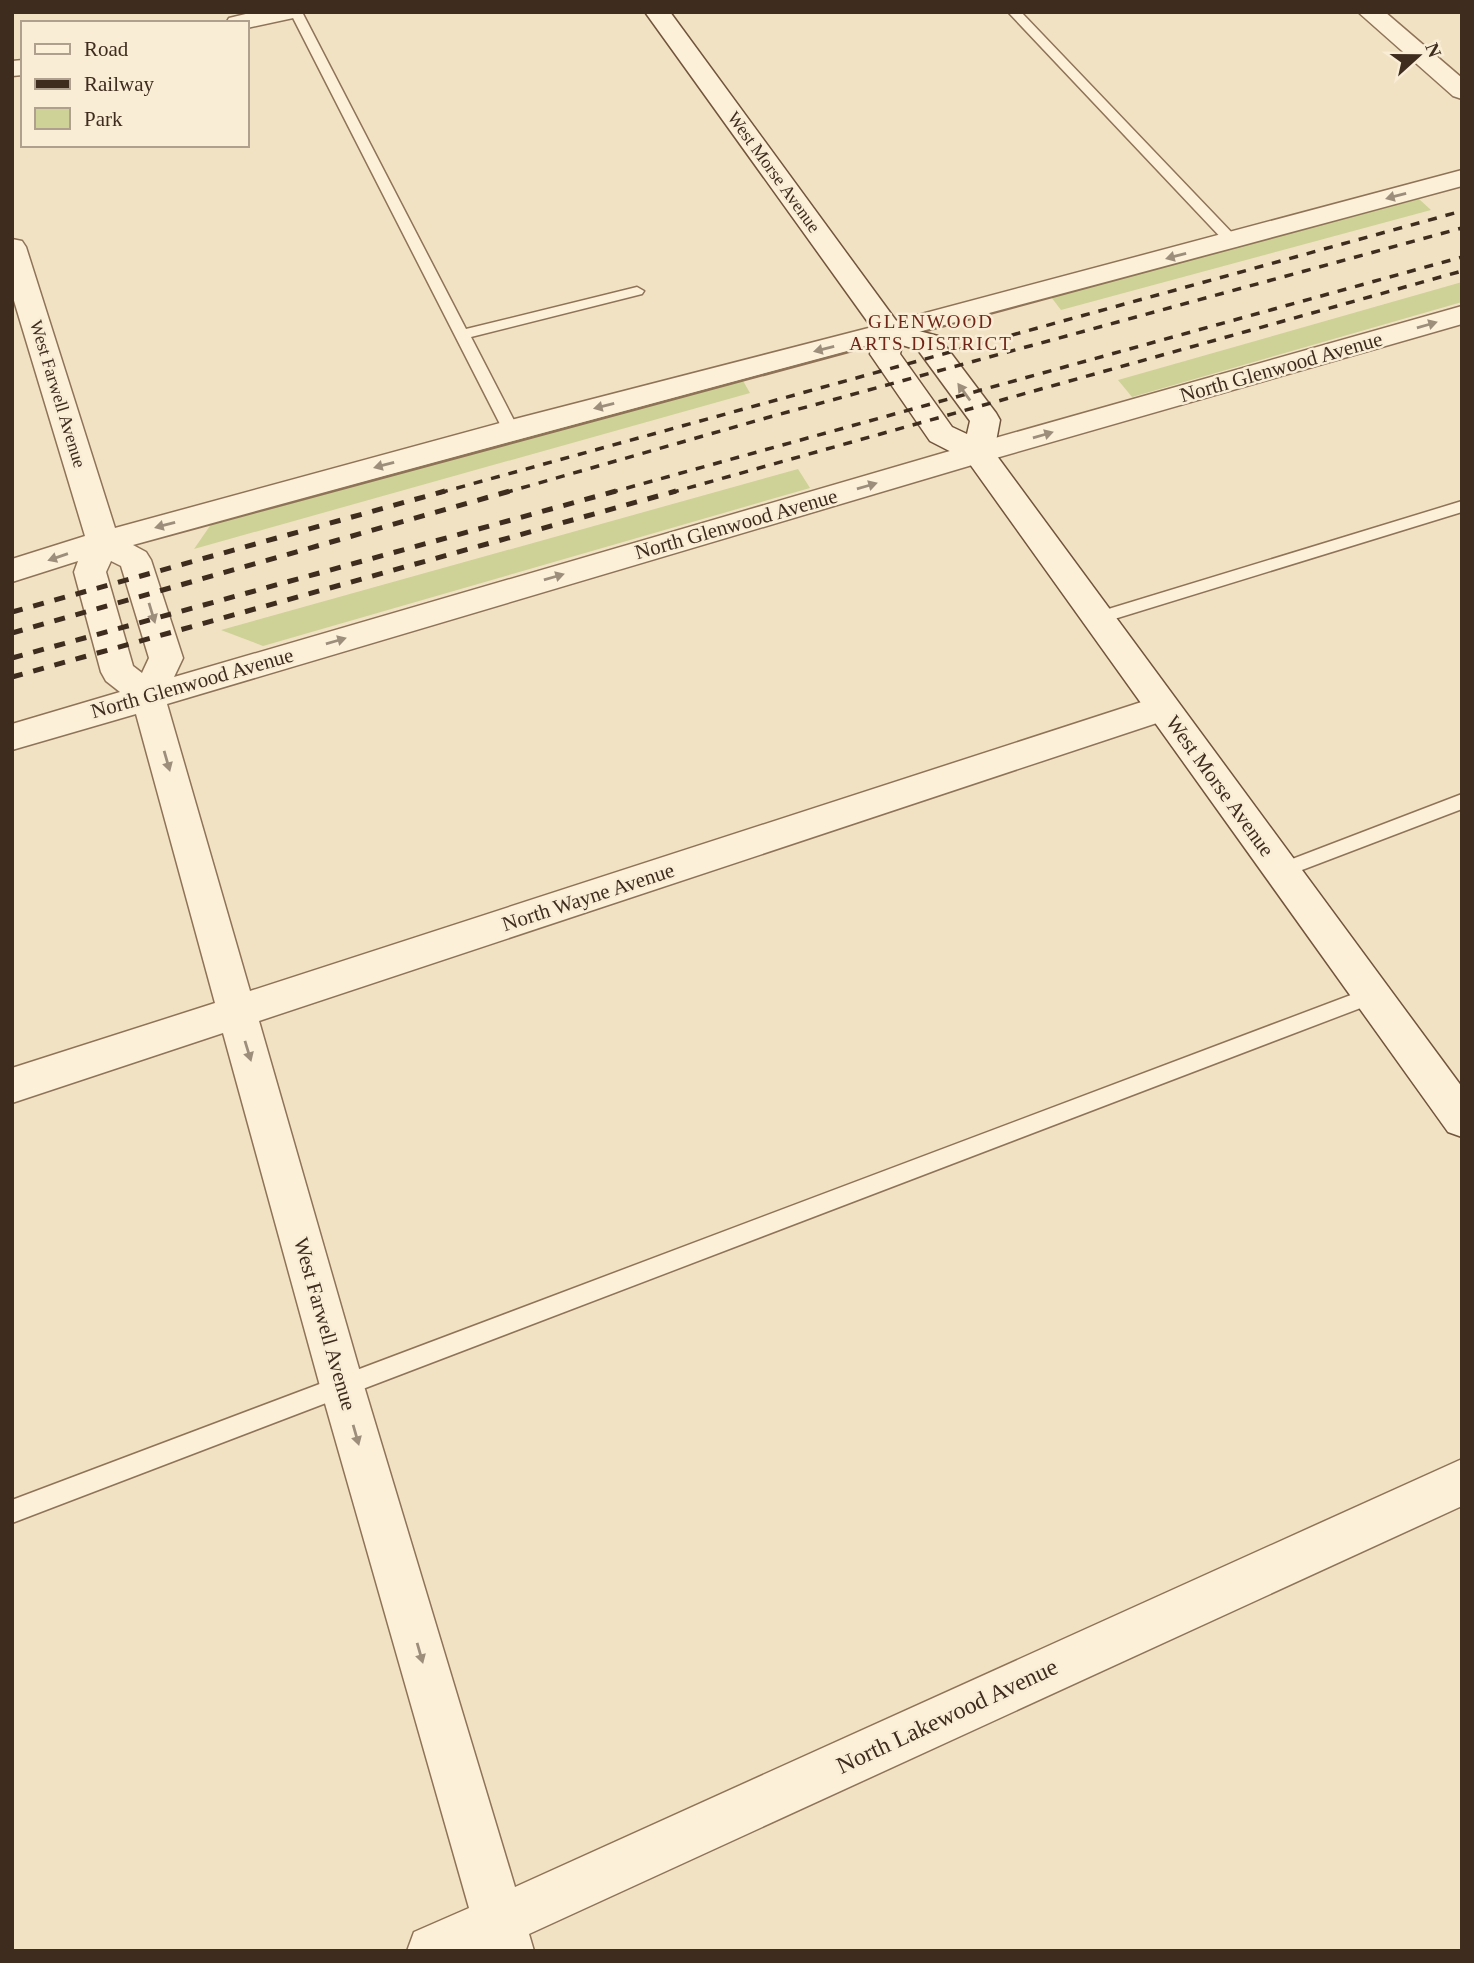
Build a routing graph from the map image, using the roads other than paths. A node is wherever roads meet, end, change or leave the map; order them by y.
1 (289, 12) edge
2 (296, 12) edge
3 (657, 12) edge
4 (1014, 12) edge
5 (1370, 12) edge
6 (247, 21) edge
7 (1462, 91) edge
8 (1462, 178) edge
9 (1232, 241) junction
10 (12, 247) edge
11 (637, 290) dead end
12 (1462, 316) edge
13 (890, 332) junction
14 (462, 335) junction
15 (511, 430) junction
16 (978, 453) junction
17 (1462, 506) edge
18 (103, 542) junction
19 (12, 571) edge
20 (1098, 618) junction
21 (148, 696) junction
22 (1163, 708) junction
23 (12, 737) edge
24 (1462, 801) edge
25 (1281, 871) junction
26 (1372, 995) junction
27 (237, 1012) junction
28 (12, 1086) edge
29 (1462, 1119) edge
30 (342, 1386) junction
31 (1462, 1482) edge
32 (12, 1512) edge
33 (503, 1936) edge
34 (433, 1951) edge

1 - 6 street
2 - 14 lane
3 - 13 street, West Morse Avenue
4 - 9 lane
5 - 7 street
8 -> 9 street
9 -> 13 street
10 - 18 street, West Farwell Avenue
11 - 14 lane
16 -> 12 street, North Glenwood Avenue
13 -> 15 street
13 - 16 street, West Morse Avenue
16 -> 13 street
14 - 15 lane
15 -> 18 street
16 - 20 street, West Morse Avenue
21 -> 16 street, North Glenwood Avenue
17 - 20 lane
18 -> 19 street
18 - 21 street
18 -> 21 street
20 - 22 street, West Morse Avenue
21 - 23 street, North Glenwood Avenue
21 -> 27 street, West Farwell Avenue
22 - 25 street, West Morse Avenue
22 - 27 street, North Wayne Avenue
24 - 25 lane
25 - 26 street, West Morse Avenue
26 - 29 street, West Morse Avenue
26 - 30 lane
27 - 28 street, North Wayne Avenue
27 -> 30 street, West Farwell Avenue
30 - 32 lane
30 -> 33 street, West Farwell Avenue
31 - 33 street, North Lakewood Avenue
33 - 34 street, North Lakewood Avenue

